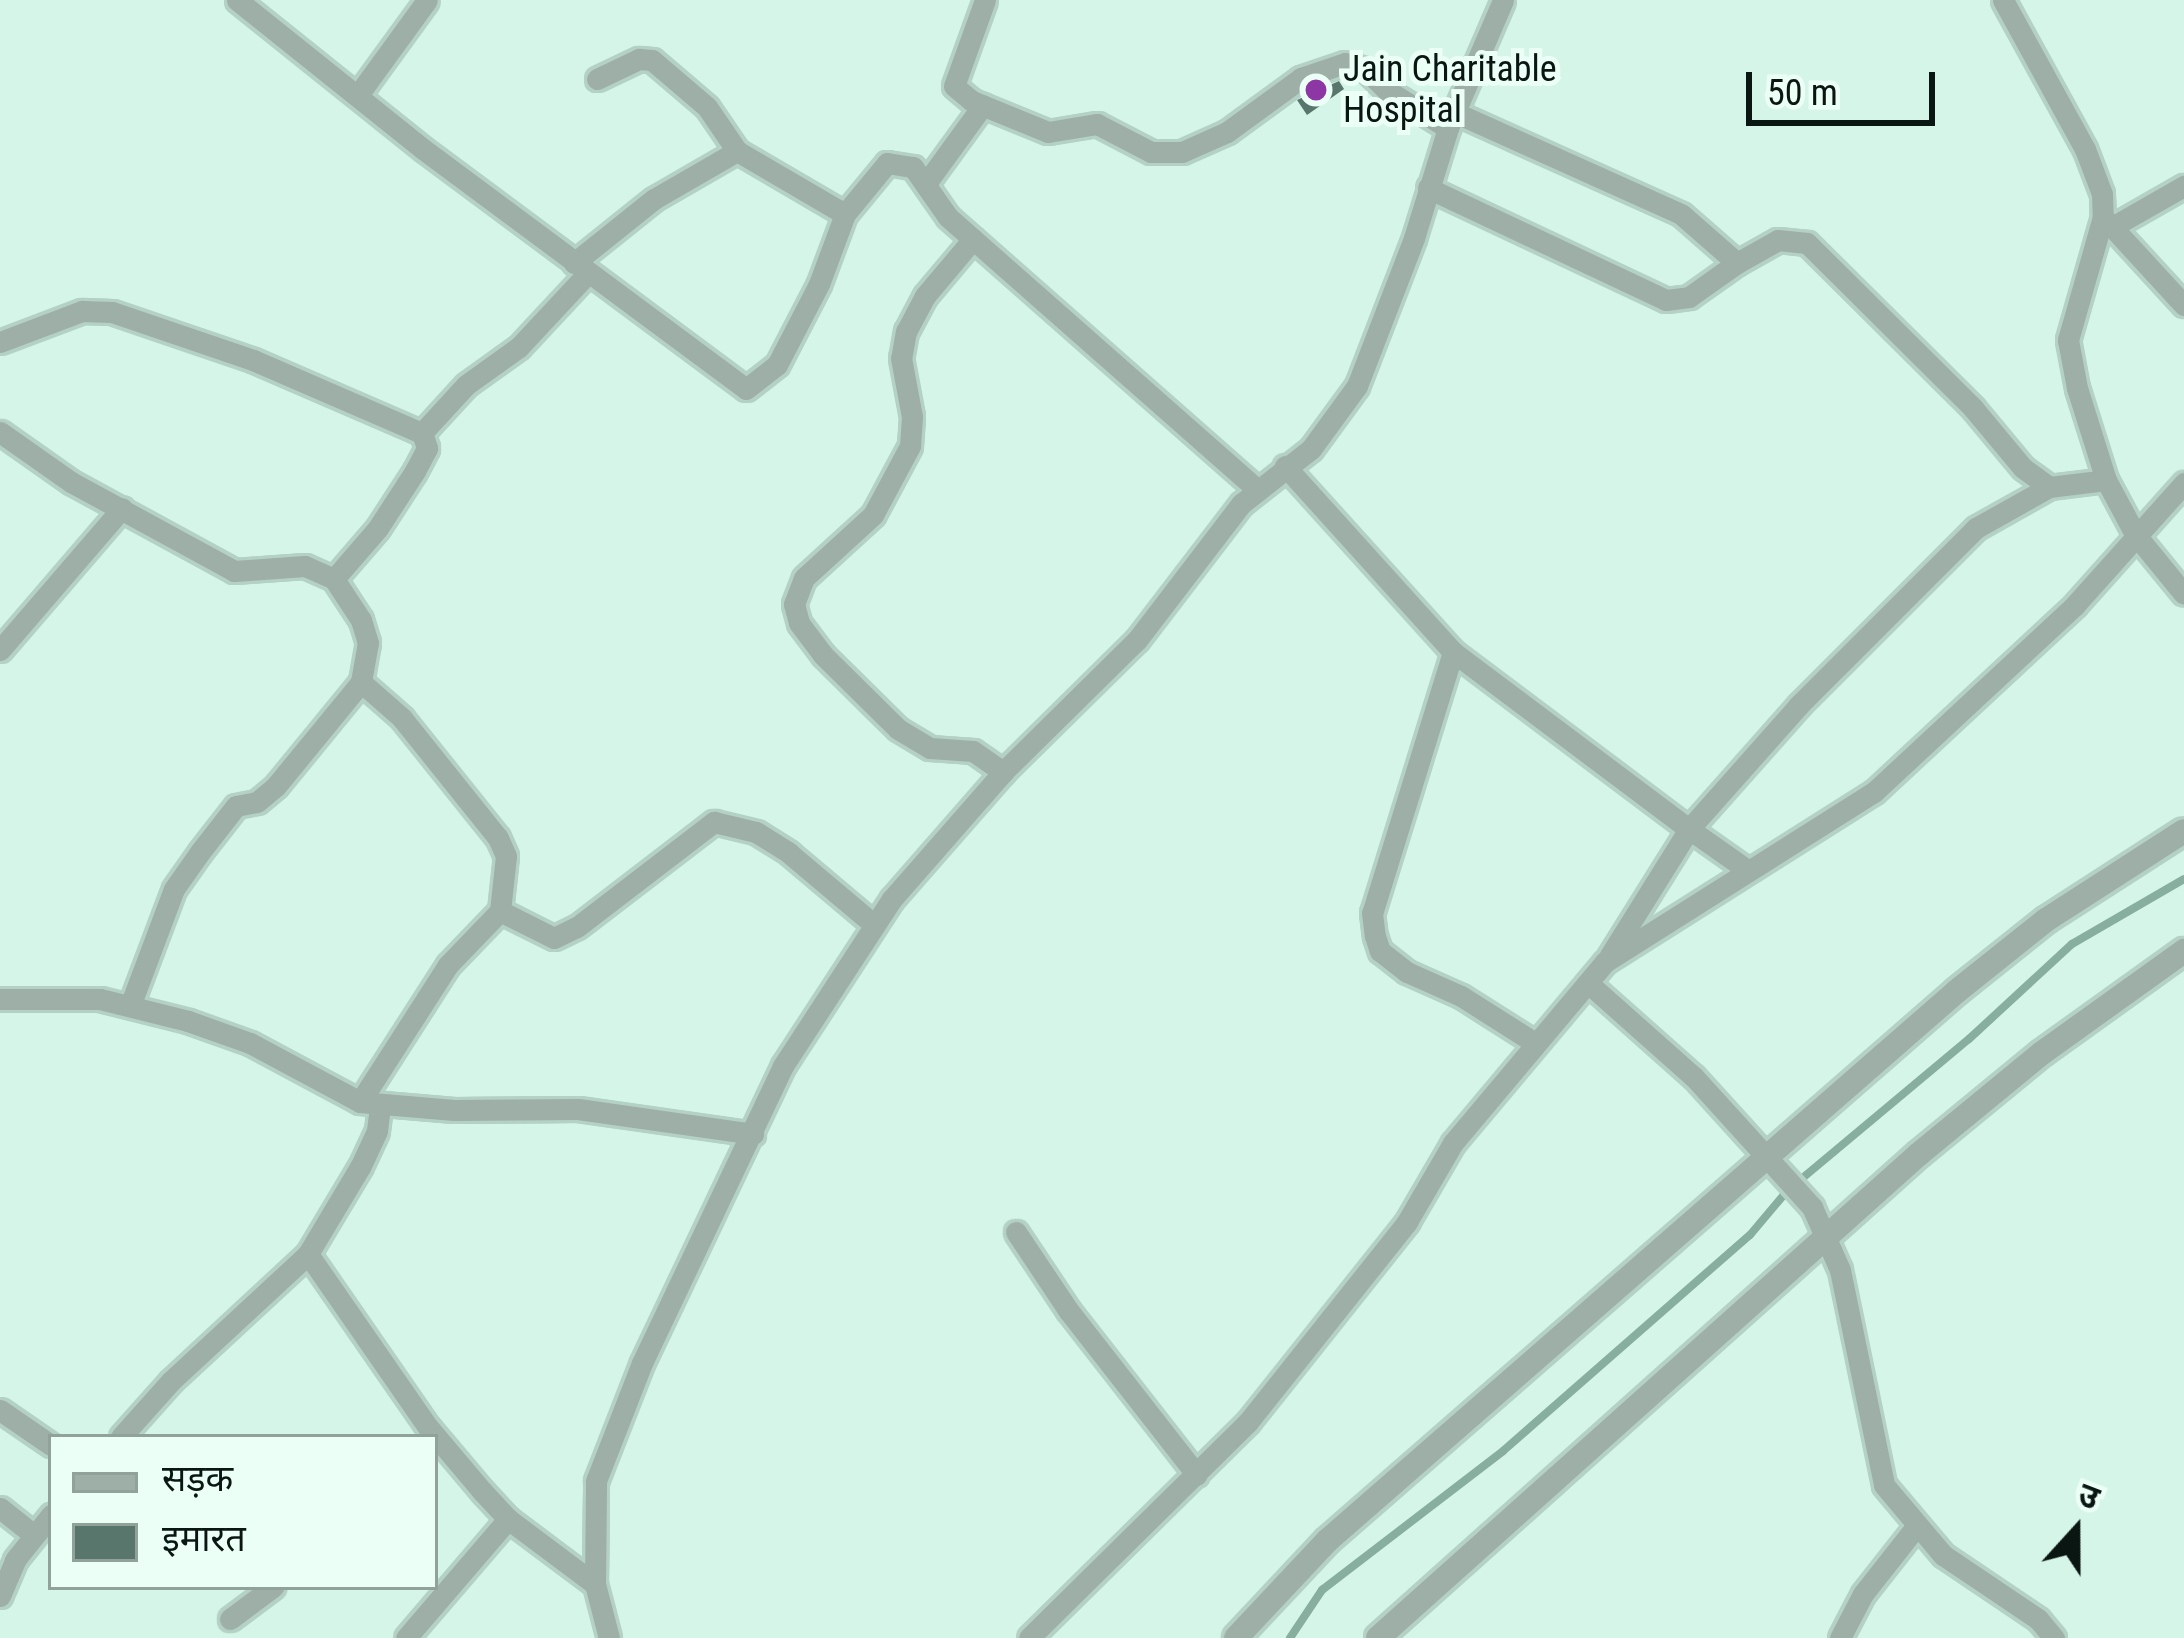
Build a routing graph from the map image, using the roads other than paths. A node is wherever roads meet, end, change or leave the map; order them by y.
1 (237, 0) edge
2 (427, 0) edge
3 (985, 0) edge
4 (1503, 0) edge
5 (2003, 0) edge
6 (597, 79) dead end
7 (358, 94) junction
8 (983, 105) junction
9 (1452, 120) junction
10 (737, 152) junction
11 (927, 182) junction
12 (2184, 186) edge
13 (1428, 188) junction
14 (845, 214) junction
15 (2108, 222) junction
16 (973, 239) junction
17 (1737, 262) junction
18 (580, 268) junction
19 (2184, 305) edge
20 (0, 342) edge
21 (0, 432) edge
22 (422, 433) junction
23 (1285, 466) junction
24 (2106, 480) junction
25 (2184, 483) edge
26 (2049, 487) junction
27 (1256, 489) junction
28 (122, 508) junction
29 (2135, 534) junction
30 (334, 579) junction
31 (2184, 594) edge
32 (0, 650) edge
33 (1453, 652) junction
34 (361, 682) junction
35 (1003, 772) junction
36 (1689, 829) junction
37 (2184, 831) edge
38 (1746, 869) junction
39 (500, 911) junction
40 (872, 923) junction
41 (2184, 951) edge
42 (1605, 962) junction
43 (1588, 983) junction
44 (0, 999) edge
45 (130, 1006) junction
46 (1535, 1043) junction
47 (370, 1104) junction
48 (753, 1134) junction
49 (1769, 1154) junction
50 (1016, 1232) dead end
51 (1828, 1234) junction
52 (308, 1254) junction
53 (0, 1410) edge
54 (417, 1429) edge
55 (124, 1434) edge
56 (48, 1443) edge
57 (438, 1450) edge
58 (1197, 1475) junction
59 (0, 1508) edge
60 (48, 1518) edge
61 (508, 1519) junction
62 (1916, 1528) junction
63 (34, 1534) junction
64 (595, 1585) junction
65 (270, 1590) edge
66 (0, 1596) edge
67 (230, 1618) dead end
68 (406, 1638) edge
69 (609, 1638) edge
70 (1029, 1638) edge
71 (1236, 1638) edge
72 (1378, 1638) edge
73 (1840, 1638) edge
74 (2054, 1638) edge

1 - 7 street
2 - 7 street
3 - 8 street
4 - 9 street
5 - 15 street
6 - 10 street
7 - 18 street
8 - 9 street
8 - 11 street
9 - 13 street
9 - 17 street
10 - 14 street
10 - 18 street
11 - 14 street
11 - 16 street
12 - 15 street
13 - 17 street
13 - 23 street
14 - 18 street
15 - 19 street
15 - 24 street
16 - 27 street
16 - 35 street
17 - 26 street
18 - 22 street
20 - 22 street
21 - 28 street
22 - 30 street
23 - 27 street
23 - 33 street
24 - 26 street
24 - 29 street
25 - 29 street
26 - 36 street
27 - 35 street
28 - 30 street
28 - 32 street
29 - 31 street
29 - 38 street
30 - 34 street
33 - 36 street
33 - 46 street
34 - 39 street
34 - 45 street
35 - 40 street
36 - 38 street
36 - 42 street
37 - 49 street
38 - 42 street
39 - 40 street
39 - 47 street
40 - 48 street
41 - 51 street
42 - 43 street
43 - 46 street
43 - 49 street
44 - 45 street
45 - 47 street
46 - 58 street
47 - 48 street
47 - 52 street
48 - 64 street
49 - 51 street
49 - 71 street
50 - 58 street
51 - 62 street
51 - 72 street
52 - 54 street
52 - 55 street
53 - 56 street
57 - 61 street
58 - 70 street
59 - 63 street
60 - 63 street
61 - 64 street
61 - 68 street
62 - 73 street
62 - 74 street
63 - 66 street
64 - 69 street
65 - 67 street

